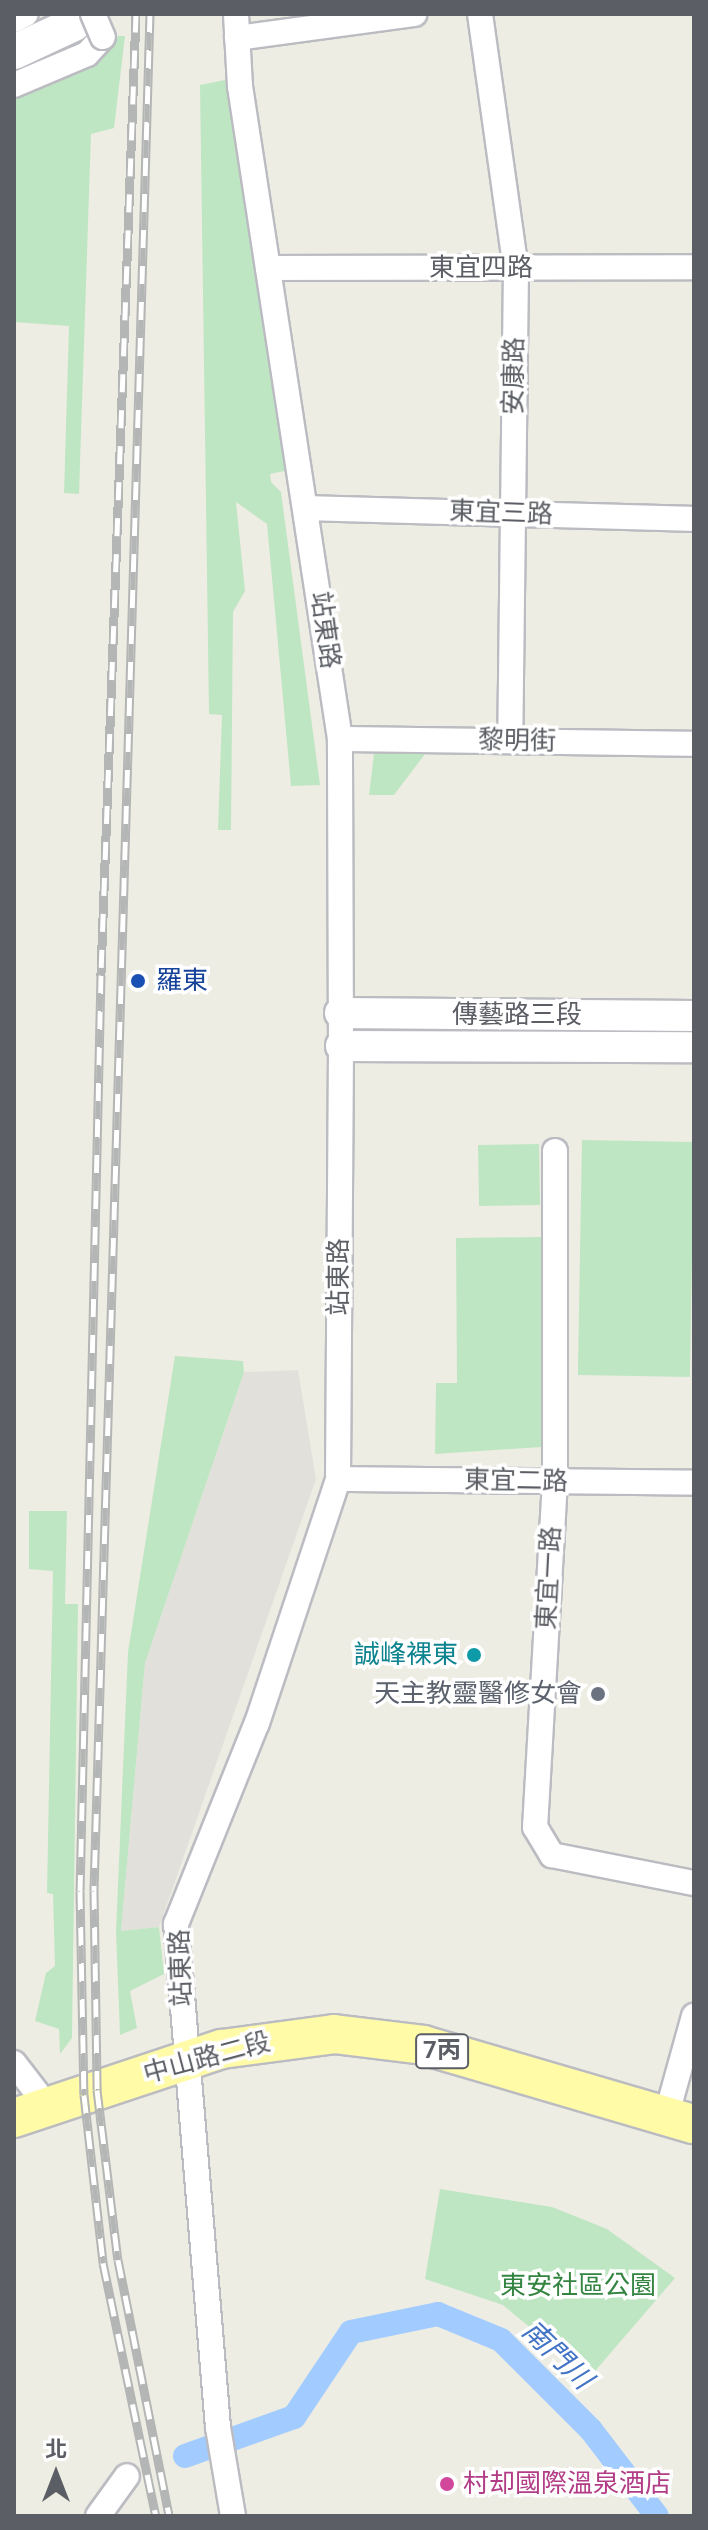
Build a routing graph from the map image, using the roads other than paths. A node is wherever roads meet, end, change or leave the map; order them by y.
1 (26, 14) edge
2 (414, 14) edge
3 (480, 14) edge
4 (14, 20) edge
5 (90, 25) edge
6 (236, 26) edge
7 (14, 52) edge
8 (14, 85) edge
9 (694, 267) edge
10 (268, 268) junction
11 (516, 269) junction
12 (307, 508) junction
13 (511, 514) junction
14 (694, 519) edge
15 (340, 739) junction
16 (510, 741) junction
17 (694, 744) edge
18 (340, 1013) junction
19 (694, 1016) edge
20 (341, 1046) junction
21 (694, 1047) edge
22 (555, 1151) dead end
23 (338, 1479) junction
24 (555, 1481) junction
25 (694, 1483) edge
26 (694, 1883) edge
27 (694, 2016) edge
28 (185, 2061) junction
29 (14, 2063) edge
30 (31, 2112) edge
31 (680, 2120) edge
32 (127, 2476) dead end
33 (98, 2516) edge
34 (233, 2516) edge

1 - 4 street
2 - 6 street
3 - 11 street, 安康路
5 - 7 main road
5 - 8 street
6 - 10 street, 站東路
9 - 11 street, 東宜四路
10 - 11 street, 東宜四路
10 - 12 street, 站東路
11 - 13 street, 安康路
12 - 13 street, 東宜三路
12 - 15 street, 站東路
13 - 14 street, 東宜三路
13 - 16 street, 安康路
15 - 16 street, 黎明街
15 - 18 street, 站東路
16 - 17 street, 黎明街
18 - 19 street, 傳藝路三段
18 - 20 street, 站東路
20 - 21 street, 傳藝路三段
20 - 23 street, 站東路
22 - 24 street, 東宜一路
23 - 24 street, 東宜二路
23 - 28 street, 站東路
24 - 25 street, 東宜二路
24 - 26 street, 東宜一路
27 - 31 street
28 - 30 main road, 中山路二段 / 7丙
28 - 31 main road, 中山路二段 / 7丙
28 - 34 street, 站東路
29 - 30 street
32 - 33 street

